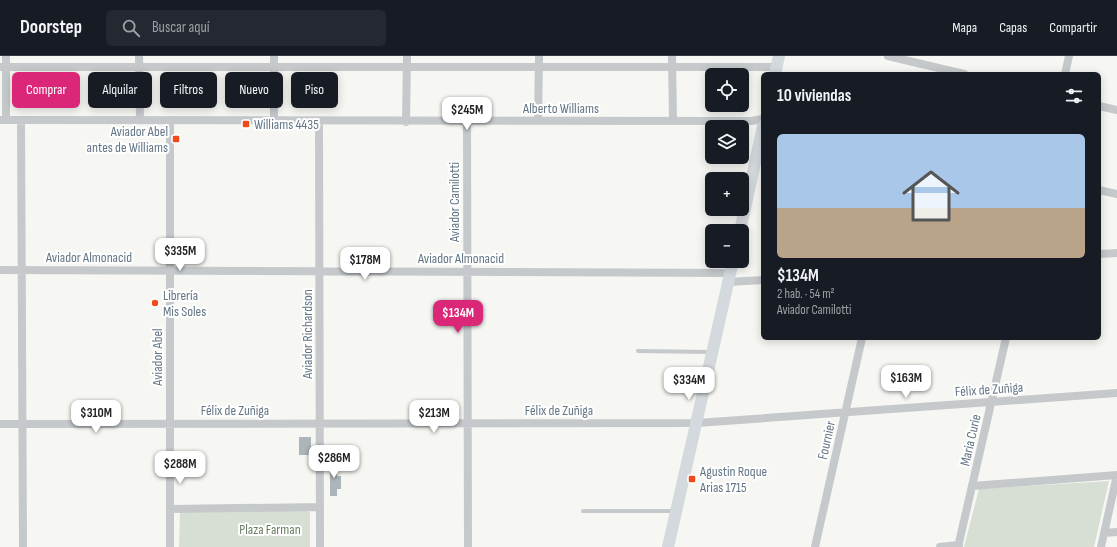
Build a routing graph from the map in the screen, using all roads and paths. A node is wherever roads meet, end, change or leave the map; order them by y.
1 (6, 56) edge
2 (140, 56) edge
3 (274, 56) edge
4 (407, 56) edge
5 (538, 56) edge
6 (672, 56) edge
7 (888, 56) edge
8 (1069, 56) edge
9 (538, 66) junction
10 (672, 66) junction
11 (777, 66) edge
12 (3, 67) edge
13 (140, 67) junction
14 (274, 67) junction
15 (407, 67) junction
16 (956, 72) edge
17 (1065, 72) edge
18 (1101, 106) edge
19 (1117, 110) edge
20 (761, 119) edge
21 (3, 120) edge
22 (21, 120) junction
23 (140, 120) junction
24 (170, 120) junction
25 (274, 120) junction
26 (673, 120) junction
27 (467, 121) junction
28 (538, 121) junction
29 (319, 122) junction
30 (406, 122) junction
31 (761, 135) edge
32 (1101, 190) edge
33 (1117, 194) edge
34 (742, 224) edge
35 (1117, 253) edge
36 (1101, 254) edge
37 (731, 268) edge
38 (0, 270) edge
39 (21, 270) junction
40 (170, 270) junction
41 (468, 271) junction
42 (320, 272) junction
43 (729, 278) junction
44 (761, 280) edge
45 (862, 340) edge
46 (1006, 340) edge
47 (638, 351) dead end
48 (713, 352) junction
49 (1117, 393) edge
50 (992, 402) junction
51 (845, 414) junction
52 (320, 423) junction
53 (697, 423) junction
54 (0, 424) edge
55 (21, 424) junction
56 (170, 424) junction
57 (467, 424) junction
58 (1117, 475) edge
59 (972, 486) junction
60 (320, 507) junction
61 (170, 509) junction
62 (583, 511) dead end
63 (678, 511) junction
64 (1117, 532) edge
65 (1104, 533) junction
66 (959, 546) edge
67 (23, 547) edge
68 (170, 547) edge
69 (320, 547) edge
70 (468, 547) edge
71 (668, 547) edge
72 (815, 547) edge
73 (940, 547) edge
74 (1101, 547) edge

1 - 12 street
2 - 13 street
3 - 14 street
4 - 15 street
5 - 9 street
6 - 10 street
7 - 16 street
8 - 17 street
9 - 10 street
9 - 15 street
9 - 28 street
10 - 11 street
10 - 26 street
12 - 13 street
12 - 21 street
13 - 14 street
13 - 23 street
14 - 15 street
14 - 25 street
15 - 30 street
18 - 19 street
20 - 26 street, Alberto Williams
21 - 22 street, Alberto Williams
22 - 23 street, Alberto Williams
22 - 39 street
23 - 24 street, Alberto Williams
24 - 25 street, Alberto Williams
24 - 40 street, Aviador Abel
25 - 29 street, Alberto Williams
26 - 28 street, Alberto Williams
27 - 28 street, Alberto Williams
27 - 30 street, Alberto Williams
27 - 41 street, Aviador Camilotti
29 - 30 street, Alberto Williams
29 - 42 street, Aviador Richardson
31 - 34 main road
32 - 33 street
35 - 36 street
37 - 43 main road
38 - 39 street, Aviador Almonacid
39 - 40 street, Aviador Almonacid
39 - 55 street
40 - 42 street, Aviador Almonacid
40 - 56 street, Aviador Abel
41 - 42 street, Aviador Almonacid
41 - 43 street, Aviador Almonacid
41 - 57 street, Aviador Camilotti
42 - 52 street, Aviador Richardson
43 - 44 street, Aviador Almonacid
43 - 48 main road
45 - 51 street, Fournier
46 - 50 street, Maria Curie
47 - 48 lane
48 - 53 main road
49 - 50 street, Félix de Zuñiga
50 - 51 street, Félix de Zuñiga
50 - 59 street, Maria Curie
51 - 53 street, Félix de Zuñiga
51 - 72 street, Fournier
52 - 56 street, Félix de Zuñiga
52 - 57 street, Félix de Zuñiga
52 - 60 street, Aviador Richardson
53 - 57 street, Félix de Zuñiga
53 - 63 main road
54 - 55 street, Félix de Zuñiga
55 - 56 street, Félix de Zuñiga
55 - 67 street
56 - 61 street, Aviador Abel
57 - 70 street, Aviador Camilotti
58 - 59 street
58 - 65 street
59 - 66 street, Maria Curie
60 - 61 street
60 - 69 street, Aviador Richardson
61 - 68 street, Aviador Abel
62 - 63 lane
63 - 71 main road
64 - 65 street
65 - 74 street
66 - 73 street

